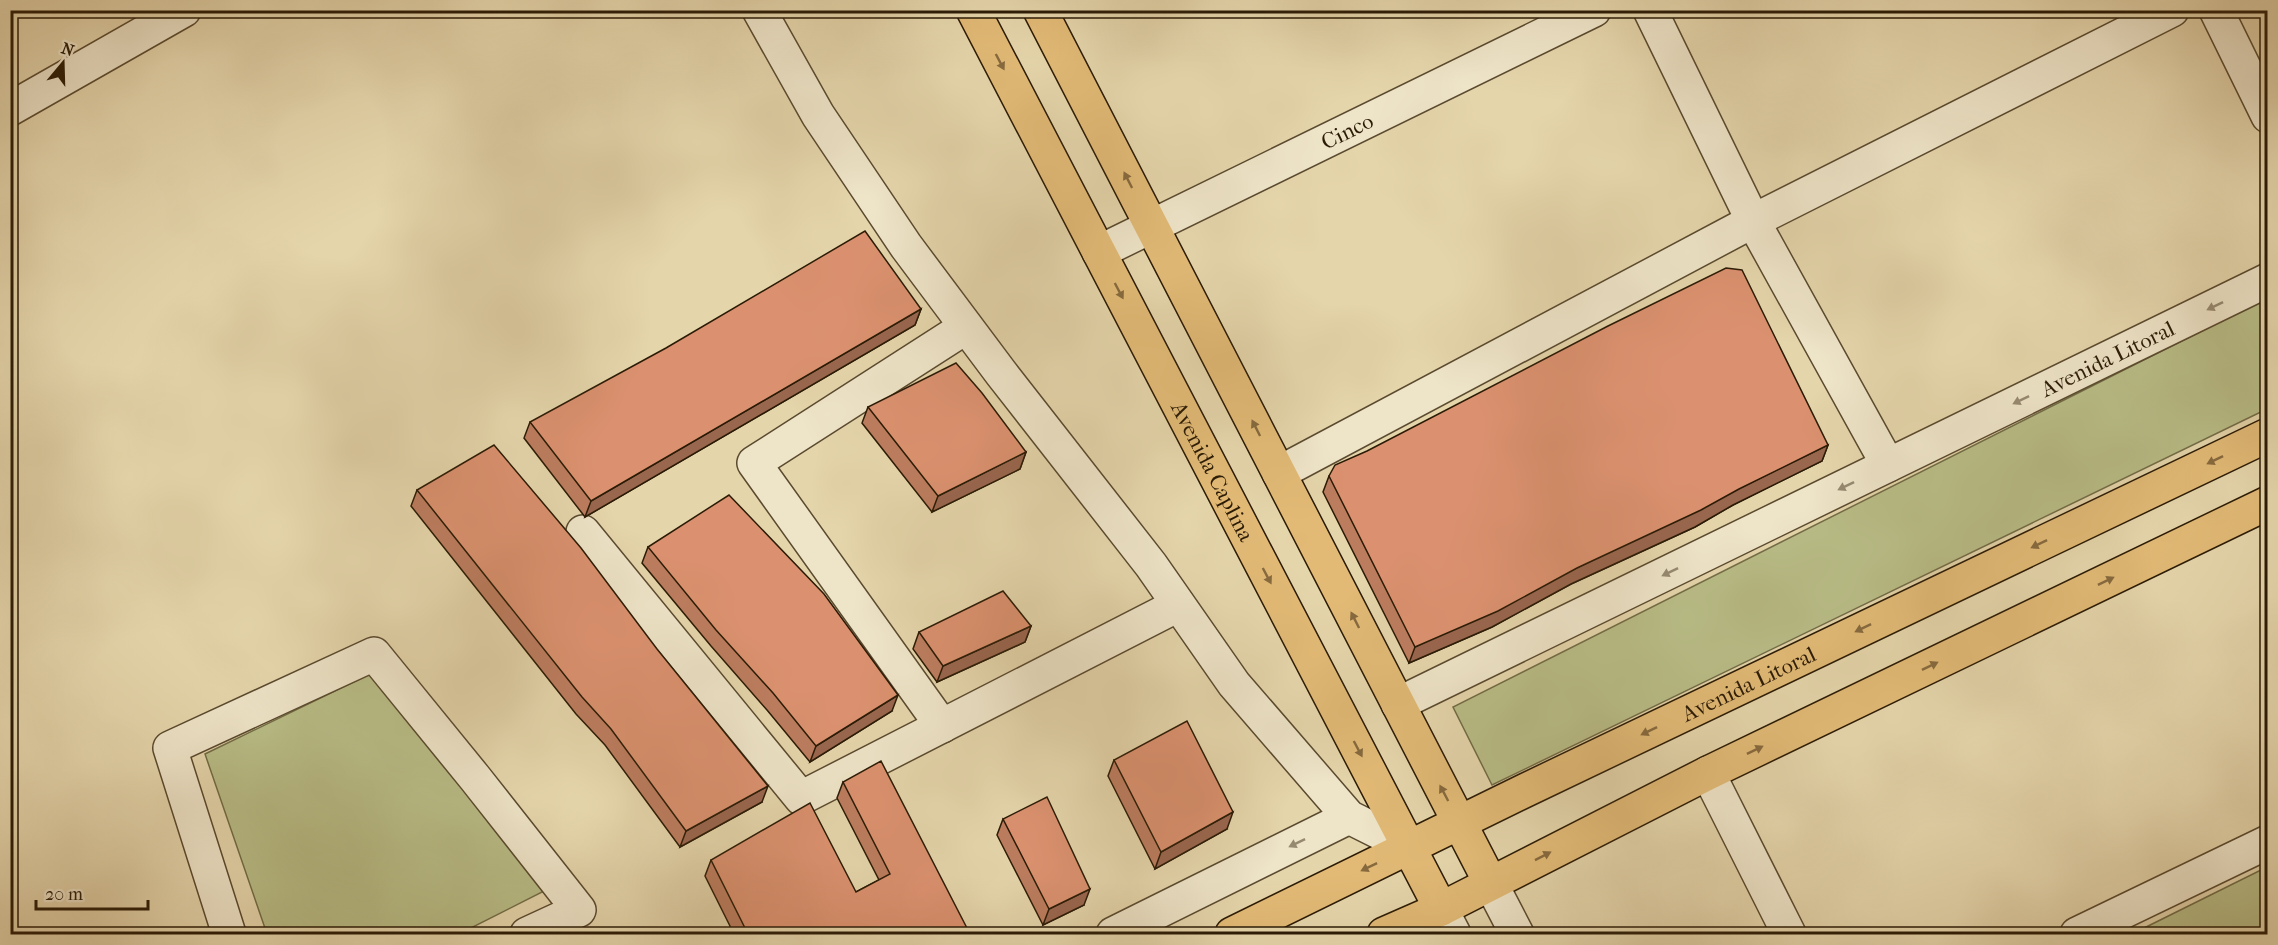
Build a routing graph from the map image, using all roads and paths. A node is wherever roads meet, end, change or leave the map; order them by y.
1 (184, 10) edge
2 (759, 10) edge
3 (973, 10) edge
4 (1040, 10) edge
5 (1594, 10) edge
6 (1650, 10) edge
7 (2172, 10) edge
8 (2216, 10) edge
9 (10, 108) edge
10 (2268, 116) edge
11 (1754, 221) junction
12 (1151, 226) junction
13 (1099, 252) junction
14 (2268, 280) edge
15 (966, 327) junction
16 (2268, 435) edge
17 (1888, 465) junction
18 (1279, 473) junction
19 (2268, 503) edge
20 (583, 532) dead end
21 (1178, 605) junction
22 (1398, 704) junction
23 (942, 726) junction
24 (1708, 773) junction
25 (1349, 817) junction
26 (1459, 822) junction
27 (2268, 842) edge
28 (1409, 847) junction
29 (1490, 882) junction
30 (1447, 922) edge
31 (229, 934) edge
32 (528, 934) edge
33 (1113, 934) edge
34 (1232, 934) edge
35 (1384, 934) edge
36 (1517, 934) edge
37 (1789, 934) edge
38 (2077, 934) edge

1 - 9 street
2 - 15 street
3 -> 13 main road, Avenida Caplina
12 -> 4 main road
5 - 12 street, Cinco
6 - 11 street
7 - 11 street
8 - 10 street
11 - 17 street
11 - 18 street
12 - 13 street, Cinco
18 -> 12 main road
13 -> 28 main road, Avenida Caplina
14 -> 17 street, Avenida Litoral
15 - 21 street
15 - 23 street
16 -> 26 main road, Avenida Litoral
17 -> 22 street, Avenida Litoral
22 -> 18 main road
24 -> 19 main road
20 - 23 street
21 - 23 street
21 - 25 street
26 -> 22 main road
29 -> 24 main road
24 - 37 street
25 - 28 street
25 -> 33 street
26 - 28 main road, Avenida Litoral
26 - 29 main road
27 - 38 street
28 - 30 main road, Avenida Caplina
28 -> 34 main road, Avenida Litoral
29 - 30 main road
29 - 36 street
30 - 35 main road
31 - 32 street

